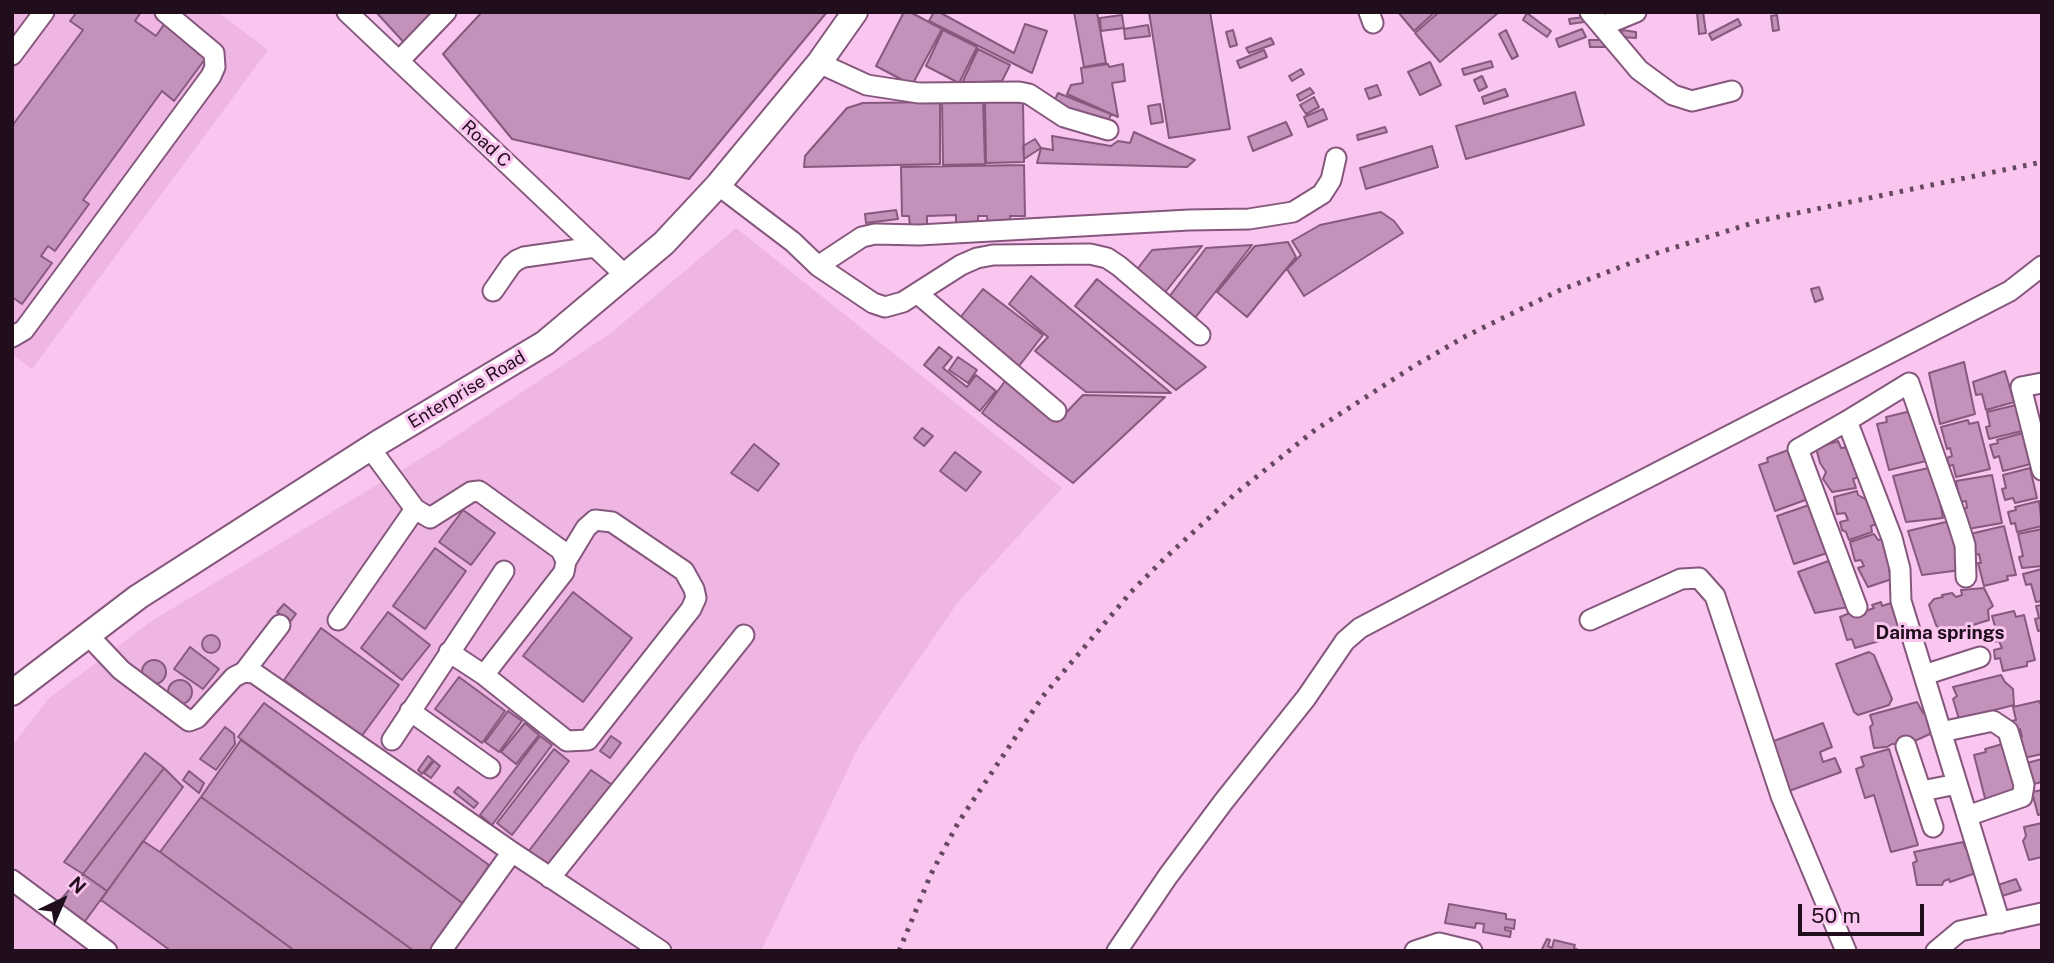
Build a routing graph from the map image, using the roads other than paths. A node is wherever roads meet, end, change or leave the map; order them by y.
1 (44, 12) edge
2 (165, 12) edge
3 (347, 12) edge
4 (446, 12) edge
5 (855, 12) edge
6 (1636, 12) edge
7 (1596, 19) edge
8 (12, 55) edge
9 (399, 61) junction
10 (819, 63) junction
11 (1732, 91) dead end
12 (1108, 130) dead end
13 (1336, 158) dead end
14 (718, 185) junction
15 (595, 247) junction
16 (818, 266) junction
17 (2042, 266) edge
18 (626, 276) junction
19 (493, 290) dead end
20 (917, 293) junction
21 (1200, 335) dead end
22 (12, 337) edge
23 (2042, 383) edge
24 (1056, 411) dead end
25 (1847, 421) junction
26 (370, 448) junction
27 (2042, 470) edge
28 (415, 509) junction
29 (566, 561) junction
30 (504, 571) dead end
31 (1966, 577) dead end
32 (1857, 607) dead end
33 (338, 620) dead end
34 (1590, 620) dead end
35 (280, 625) dead end
36 (88, 635) junction
37 (744, 635) dead end
38 (449, 652) junction
39 (1980, 657) dead end
40 (244, 672) junction
41 (484, 675) junction
42 (1924, 675) junction
43 (18, 683) edge
44 (410, 711) junction
45 (1941, 732) junction
46 (392, 740) dead end
47 (1906, 746) dead end
48 (490, 768) dead end
49 (1957, 784) junction
50 (1922, 791) junction
51 (1967, 816) junction
52 (1933, 827) dead end
53 (512, 852) junction
54 (550, 878) junction
55 (12, 880) edge
56 (2042, 913) edge
57 (2000, 923) junction
58 (107, 951) edge
59 (441, 951) edge
60 (661, 951) edge
61 (1117, 951) edge
62 (1415, 951) edge
63 (1472, 951) edge
64 (1846, 951) edge
65 (1936, 951) edge

1 - 8 street
2 - 22 street
3 - 9 street, Road C
4 - 9 street
5 - 10 main road, Enterprise Road
6 - 7 street
7 - 11 street
9 - 15 street, Road C
10 - 12 street
10 - 14 main road, Enterprise Road
13 - 16 street
14 - 16 street
14 - 18 main road, Enterprise Road
15 - 18 street, Road C
15 - 19 street
16 - 20 street
17 - 61 street
18 - 26 main road, Enterprise Road
20 - 21 street
20 - 24 street
23 - 27 street
25 - 31 street
25 - 32 street
25 - 42 street
26 - 28 street
26 - 36 main road, Enterprise Road
28 - 29 street
28 - 33 street
29 - 41 street
29 - 41 street
30 - 38 street
34 - 64 street
35 - 40 street
36 - 40 street
36 - 43 main road, Enterprise Road
37 - 54 street
38 - 41 street
38 - 44 street
39 - 42 street
40 - 53 street
42 - 45 street
44 - 46 street
44 - 48 street
45 - 49 street
45 - 51 street
47 - 50 street
49 - 50 street
49 - 51 street
50 - 52 street
51 - 57 street
53 - 54 street
53 - 59 street
54 - 60 street
55 - 58 street
56 - 57 street
57 - 65 street
62 - 63 street

